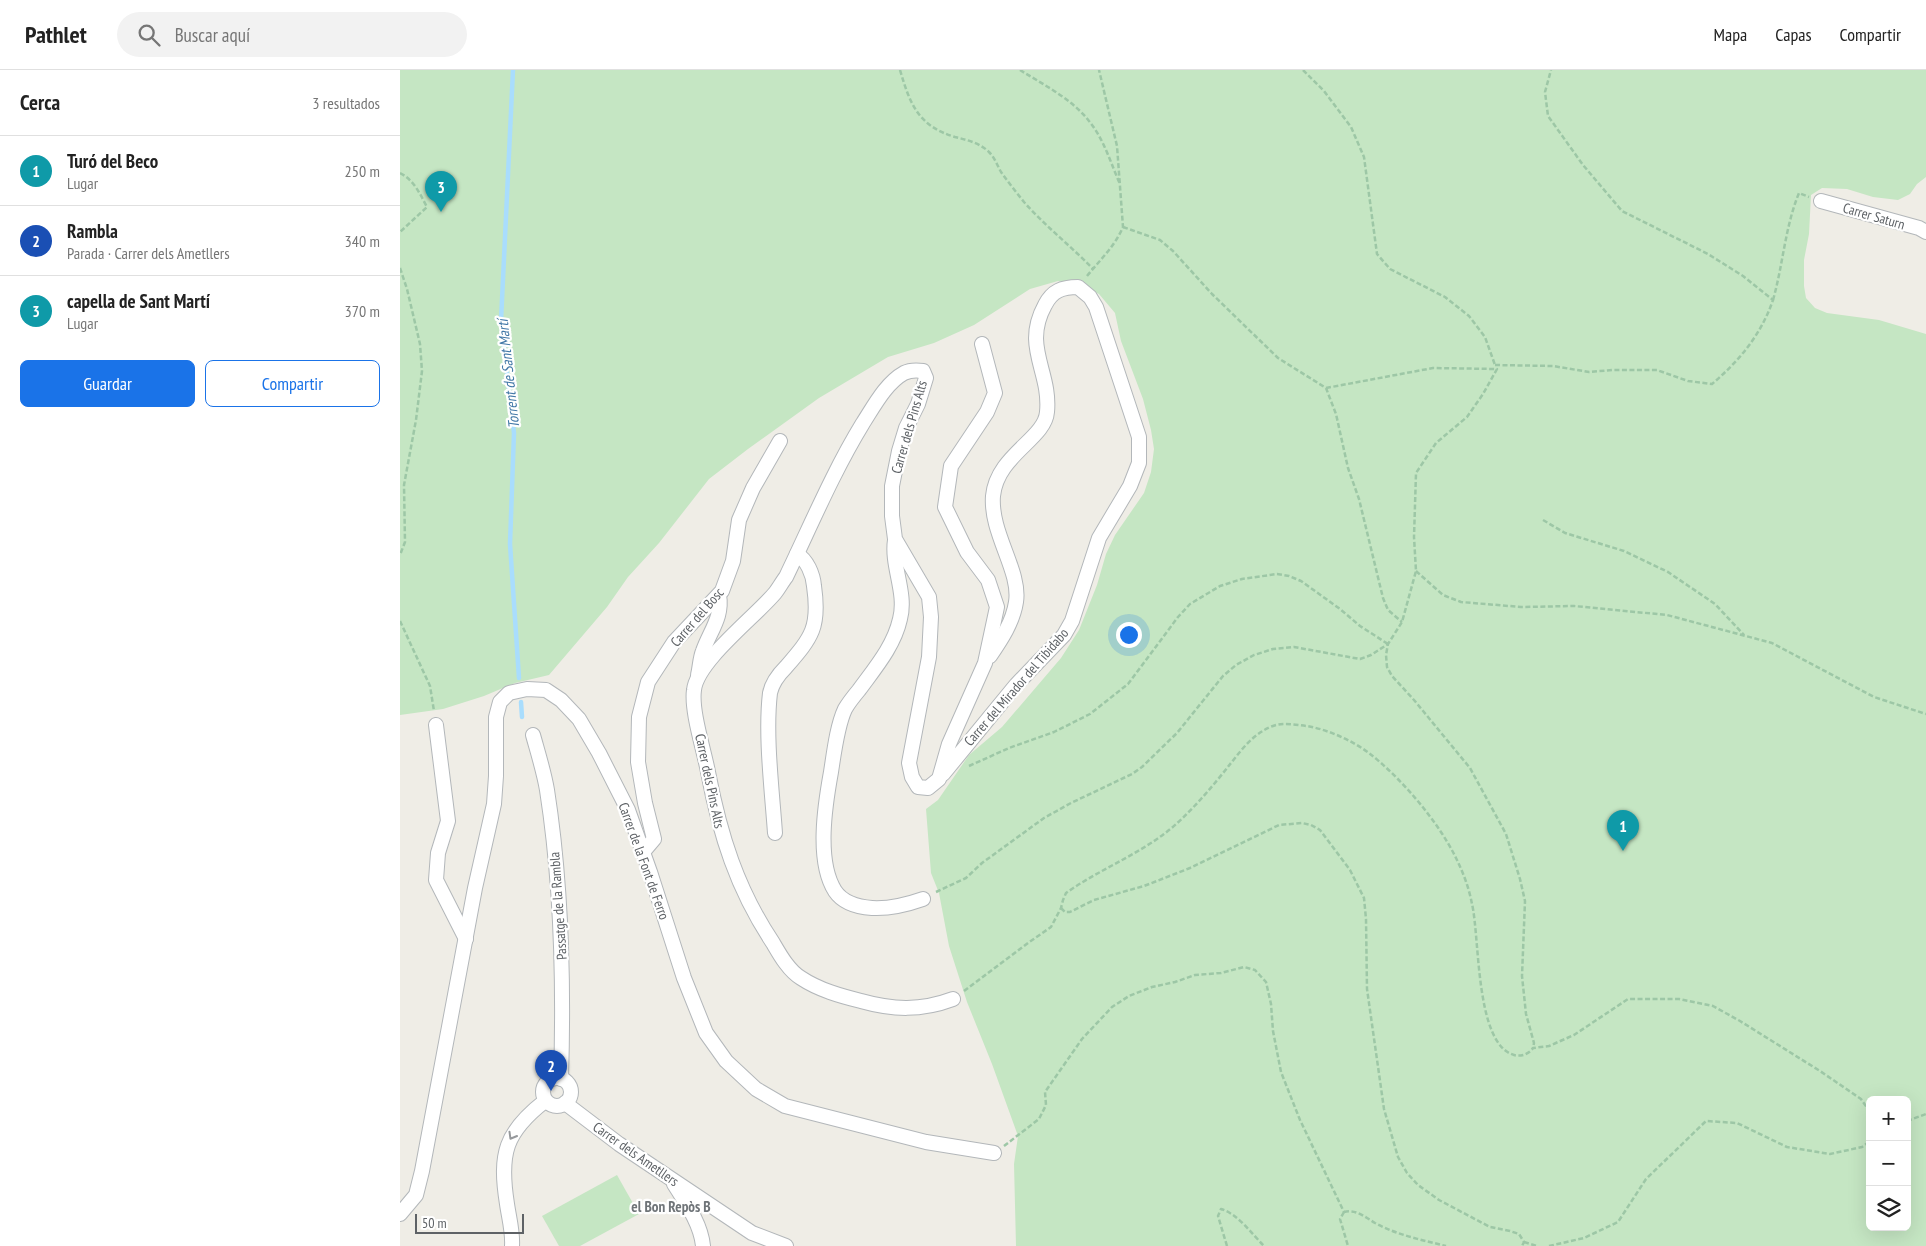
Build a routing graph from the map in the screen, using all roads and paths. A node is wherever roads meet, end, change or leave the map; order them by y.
1 (900, 70) edge
2 (1020, 70) edge
3 (1099, 70) edge
4 (1303, 70) edge
5 (1551, 70) edge
6 (400, 174) edge
7 (1122, 188) junction
8 (1821, 201) joint
9 (1123, 227) junction
10 (400, 232) edge
11 (1926, 232) edge
12 (400, 268) edge
13 (1773, 300) junction
14 (982, 344) dead end
15 (1496, 367) junction
16 (1326, 388) junction
17 (780, 442) dead end
18 (1543, 520) dead end
19 (895, 540) junction
20 (797, 554) junction
21 (400, 555) edge
22 (1416, 571) junction
23 (719, 595) junction
24 (400, 621) edge
25 (1402, 622) junction
26 (1745, 636) junction
27 (1388, 644) junction
28 (985, 663) junction
29 (698, 678) junction
30 (1926, 714) edge
31 (436, 725) joint
32 (533, 735) dead end
33 (966, 767) dead end
34 (939, 778) junction
35 (775, 834) dead end
36 (643, 852) junction
37 (923, 899) joint
38 (1062, 908) junction
39 (466, 940) junction
40 (953, 999) joint
41 (1533, 1048) junction
42 (561, 1079) junction
43 (545, 1101) junction
44 (565, 1103) junction
45 (1866, 1106) edge
46 (1926, 1114) edge
47 (1911, 1120) edge
48 (1866, 1144) edge
49 (994, 1153) joint
50 (671, 1179) junction
51 (1344, 1212) junction
52 (400, 1214) edge
53 (1524, 1242) junction
54 (512, 1246) edge
55 (703, 1246) edge
56 (786, 1246) edge
57 (1227, 1246) edge
58 (1264, 1246) edge
59 (1348, 1246) edge
60 (1446, 1246) edge
61 (1522, 1246) edge
62 (1537, 1246) edge
63 (1549, 1246) edge

1 - 9 path
2 - 7 path
3 - 7 path
4 - 15 path
5 - 13 path
6 - 10 path
7 - 9 path
8 - 11 street, Carrer Saturn
8 - 13 path
9 - 16 path
12 - 21 path
13 - 15 path
14 - 28 street
15 - 16 path
15 - 22 path
16 - 25 path
17 - 23 street, Carrer del Bosc
18 - 26 path
19 - 20 street, Carrer dels Pins Alts
19 - 34 street, Carrer dels Pins Alts
19 - 37 street
20 - 29 street, Carrer dels Pins Alts
20 - 35 street
22 - 25 path
22 - 26 path
23 - 29 street
23 - 36 street, Carrer del Bosc
24 - 31 path
25 - 27 path
26 - 30 path
27 - 33 path
27 - 37 path
27 - 41 path
28 - 34 street
28 - 34 street, Carrer del Mirador del Tibidabo
29 - 40 street, Carrer dels Pins Alts
31 - 39 street
32 - 42 street, Passatge de la Rambla
36 - 39 street, Carrer de la Font de Ferro
36 - 49 street, Carrer de la Font de Ferro
38 - 40 path
38 - 41 path
38 - 53 path
39 - 52 street, Carrer de la Font de Ferro
41 - 45 path
42 - 43 street
42 - 44 street
43 - 44 street
43 -> 54 street
44 - 50 street, Carrer dels Ametllers
46 - 47 path
48 - 63 path
49 - 51 path
50 - 55 street
50 - 56 street, Carrer dels Ametllers
51 - 59 path
51 - 60 path
53 - 61 path
53 - 62 path
57 - 58 path

